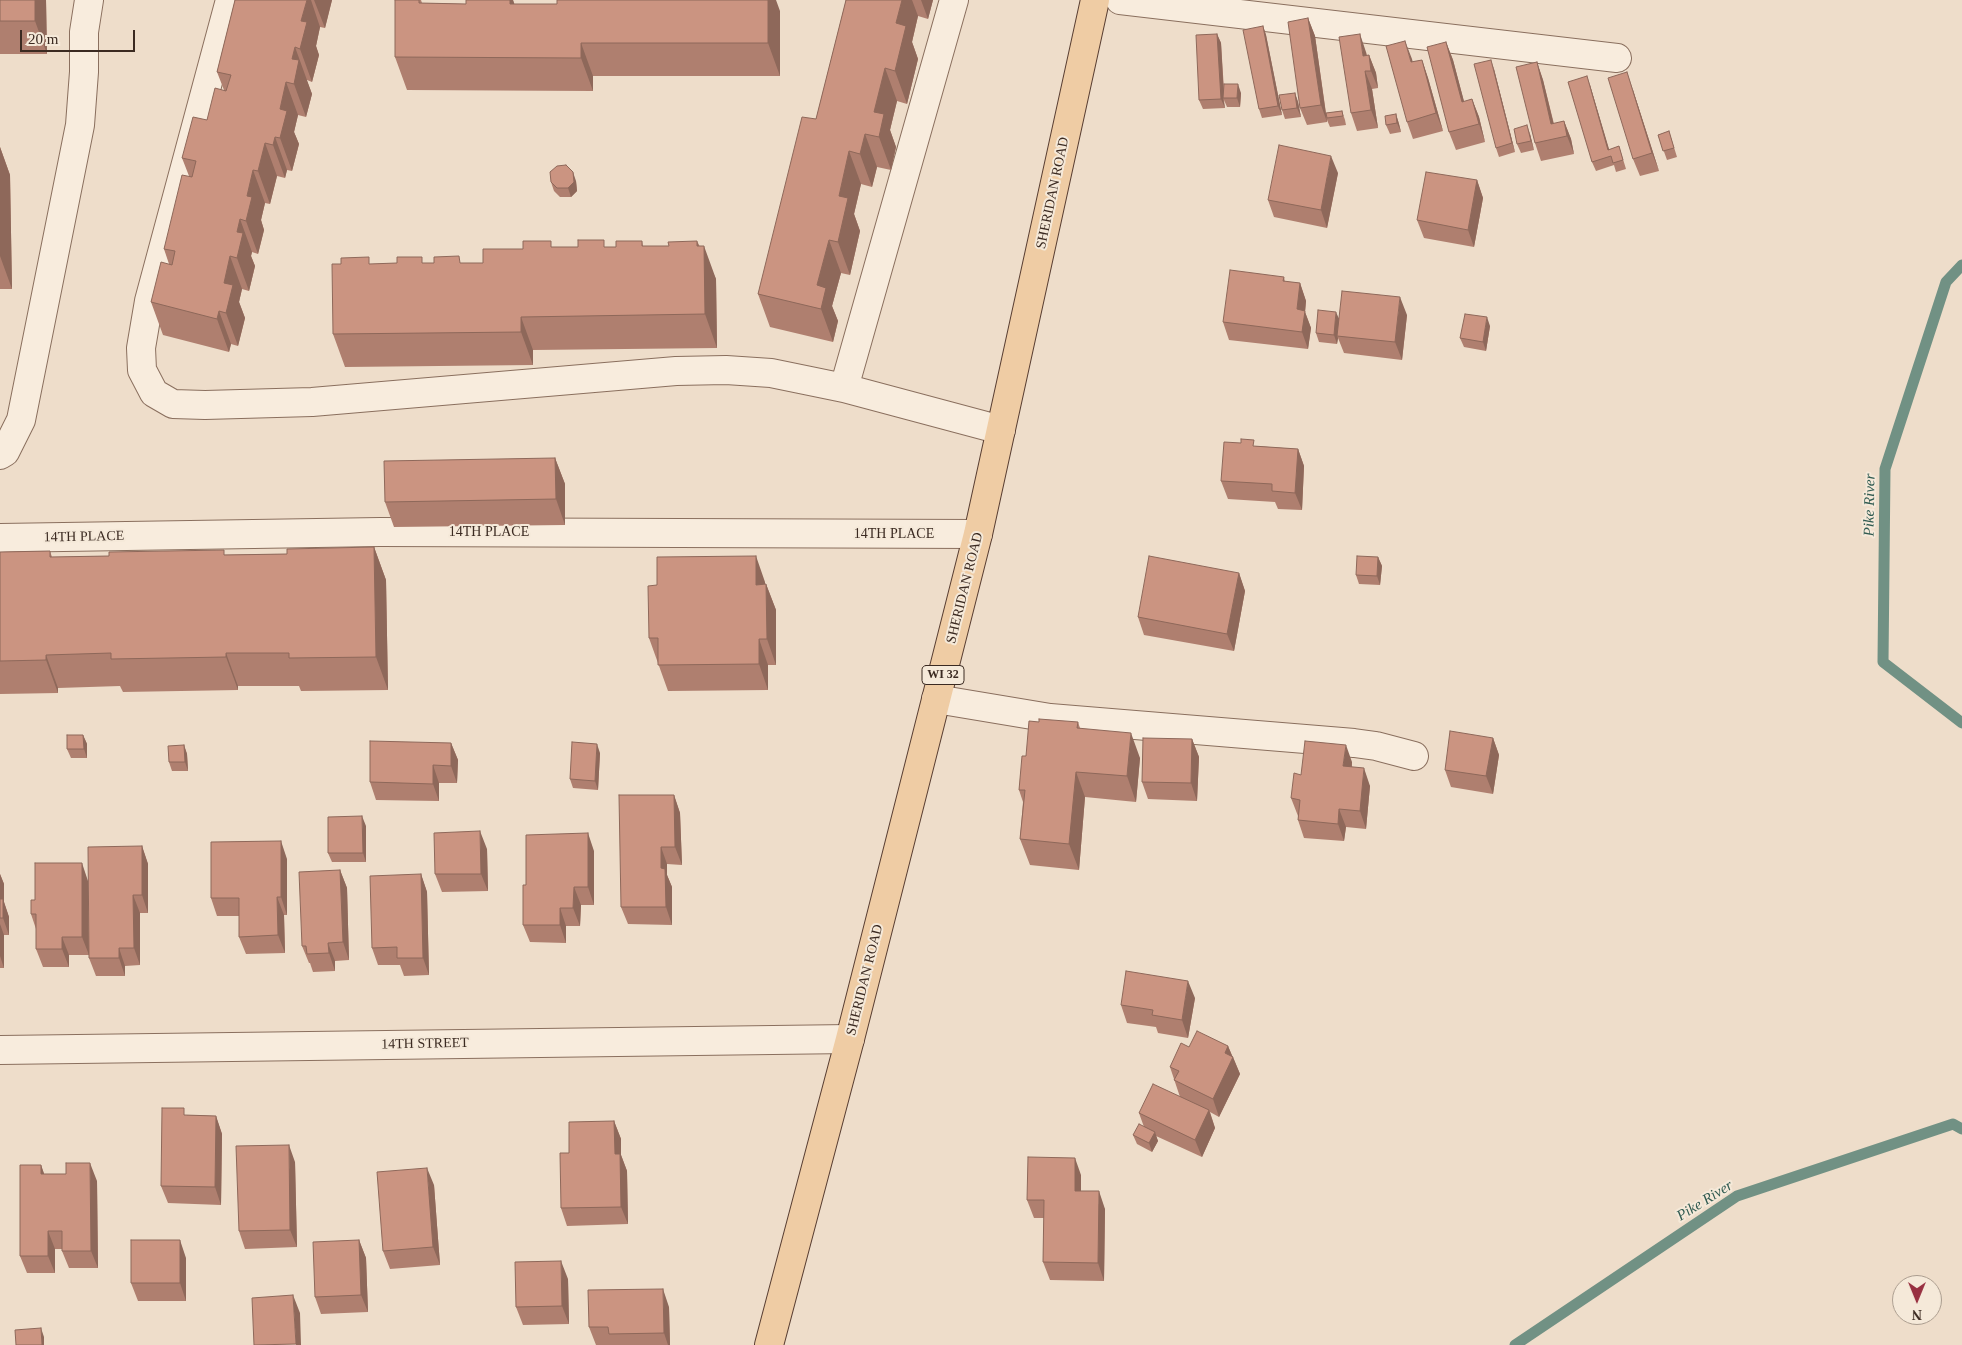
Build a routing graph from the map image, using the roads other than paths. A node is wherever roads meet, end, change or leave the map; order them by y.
1 (89, 0) edge
2 (230, 0) edge
3 (954, 0) edge
4 (1096, 0) edge
5 (1120, 0) edge
6 (1617, 58) dead end
7 (844, 388) junction
8 (1001, 430) junction
9 (0, 455) edge
10 (978, 534) junction
11 (0, 538) edge
12 (936, 699) junction
13 (1414, 756) dead end
14 (850, 1039) junction
15 (0, 1050) edge
16 (769, 1345) edge

1 - 9 street
2 - 7 street
3 - 7 street
4 - 8 main road, SHERIDAN ROAD / WI 32
5 - 6 street
7 - 8 street
8 - 10 main road, SHERIDAN ROAD / WI 32
10 - 11 street, 14TH PLACE
10 - 12 main road, SHERIDAN ROAD / WI 32
12 - 13 street
12 - 14 main road, SHERIDAN ROAD / WI 32
14 - 15 street, 14TH STREET
14 - 16 main road, SHERIDAN ROAD / WI 32

